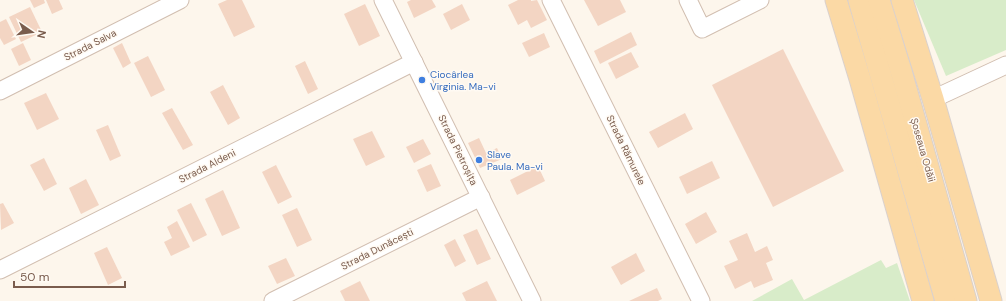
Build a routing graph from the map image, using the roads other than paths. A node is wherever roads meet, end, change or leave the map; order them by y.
1 (180, 0) edge
2 (383, 0) edge
3 (551, 0) edge
4 (688, 0) edge
5 (760, 0) edge
6 (836, 0) edge
7 (859, 0) edge
8 (879, 0) edge
9 (902, 0) edge
10 (414, 62) junction
11 (1006, 64) edge
12 (0, 90) edge
13 (933, 99) junction
14 (481, 197) junction
15 (0, 270) edge
16 (273, 301) edge
17 (532, 301) edge
18 (701, 301) edge
19 (923, 301) edge
20 (946, 301) edge
21 (966, 301) edge
22 (991, 301) edge

1 - 12 street, Strada Salva
2 - 10 street, Strada Pietroșița
3 - 18 street, Strada Rămurele
4 - 5 street
6 - 19 main road
7 - 20 main road, Șoseaua Odăii
8 - 21 main road, Șoseaua Odăii
9 - 13 main road
10 - 14 street, Strada Pietroșița
10 - 15 street, Strada Aldeni
11 - 13 street
13 - 22 main road
14 - 16 street, Strada Dunăcești
14 - 17 street, Strada Pietroșița

